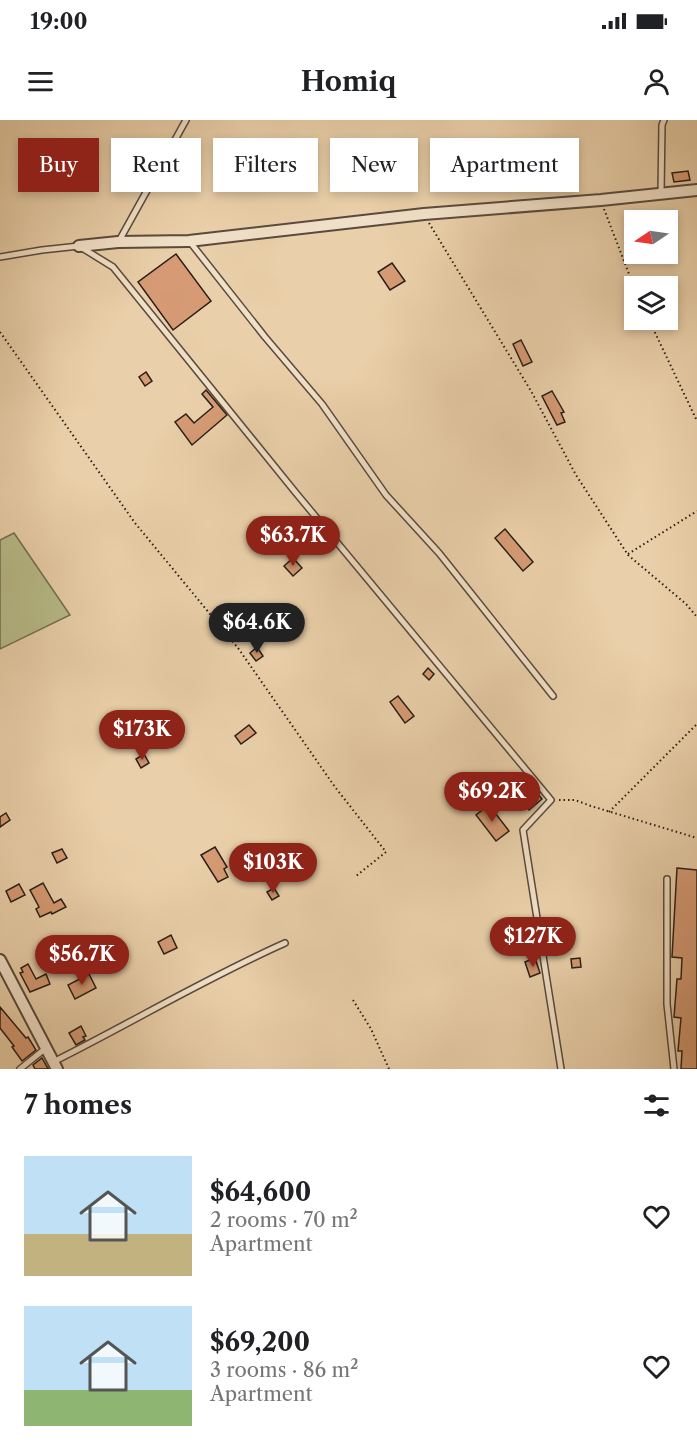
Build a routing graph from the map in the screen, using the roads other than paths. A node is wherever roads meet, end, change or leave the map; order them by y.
1 (186, 120) edge
2 (664, 120) edge
3 (697, 190) edge
4 (661, 195) junction
5 (189, 241) junction
6 (118, 242) junction
7 (80, 246) junction
8 (0, 257) edge
9 (553, 696) dead end
10 (667, 879) dead end
11 (285, 944) dead end
12 (0, 960) edge
13 (46, 1048) junction
14 (55, 1066) edge
15 (20, 1069) edge
16 (561, 1069) edge
17 (674, 1069) edge

1 - 6 lane
2 - 4 lane
3 - 4 street
4 - 5 street
5 - 6 street
5 - 9 lane
6 - 7 street
7 - 8 lane
7 - 16 lane
10 - 17 lane
11 - 14 lane
12 - 13 street
13 - 14 street
13 - 15 lane

